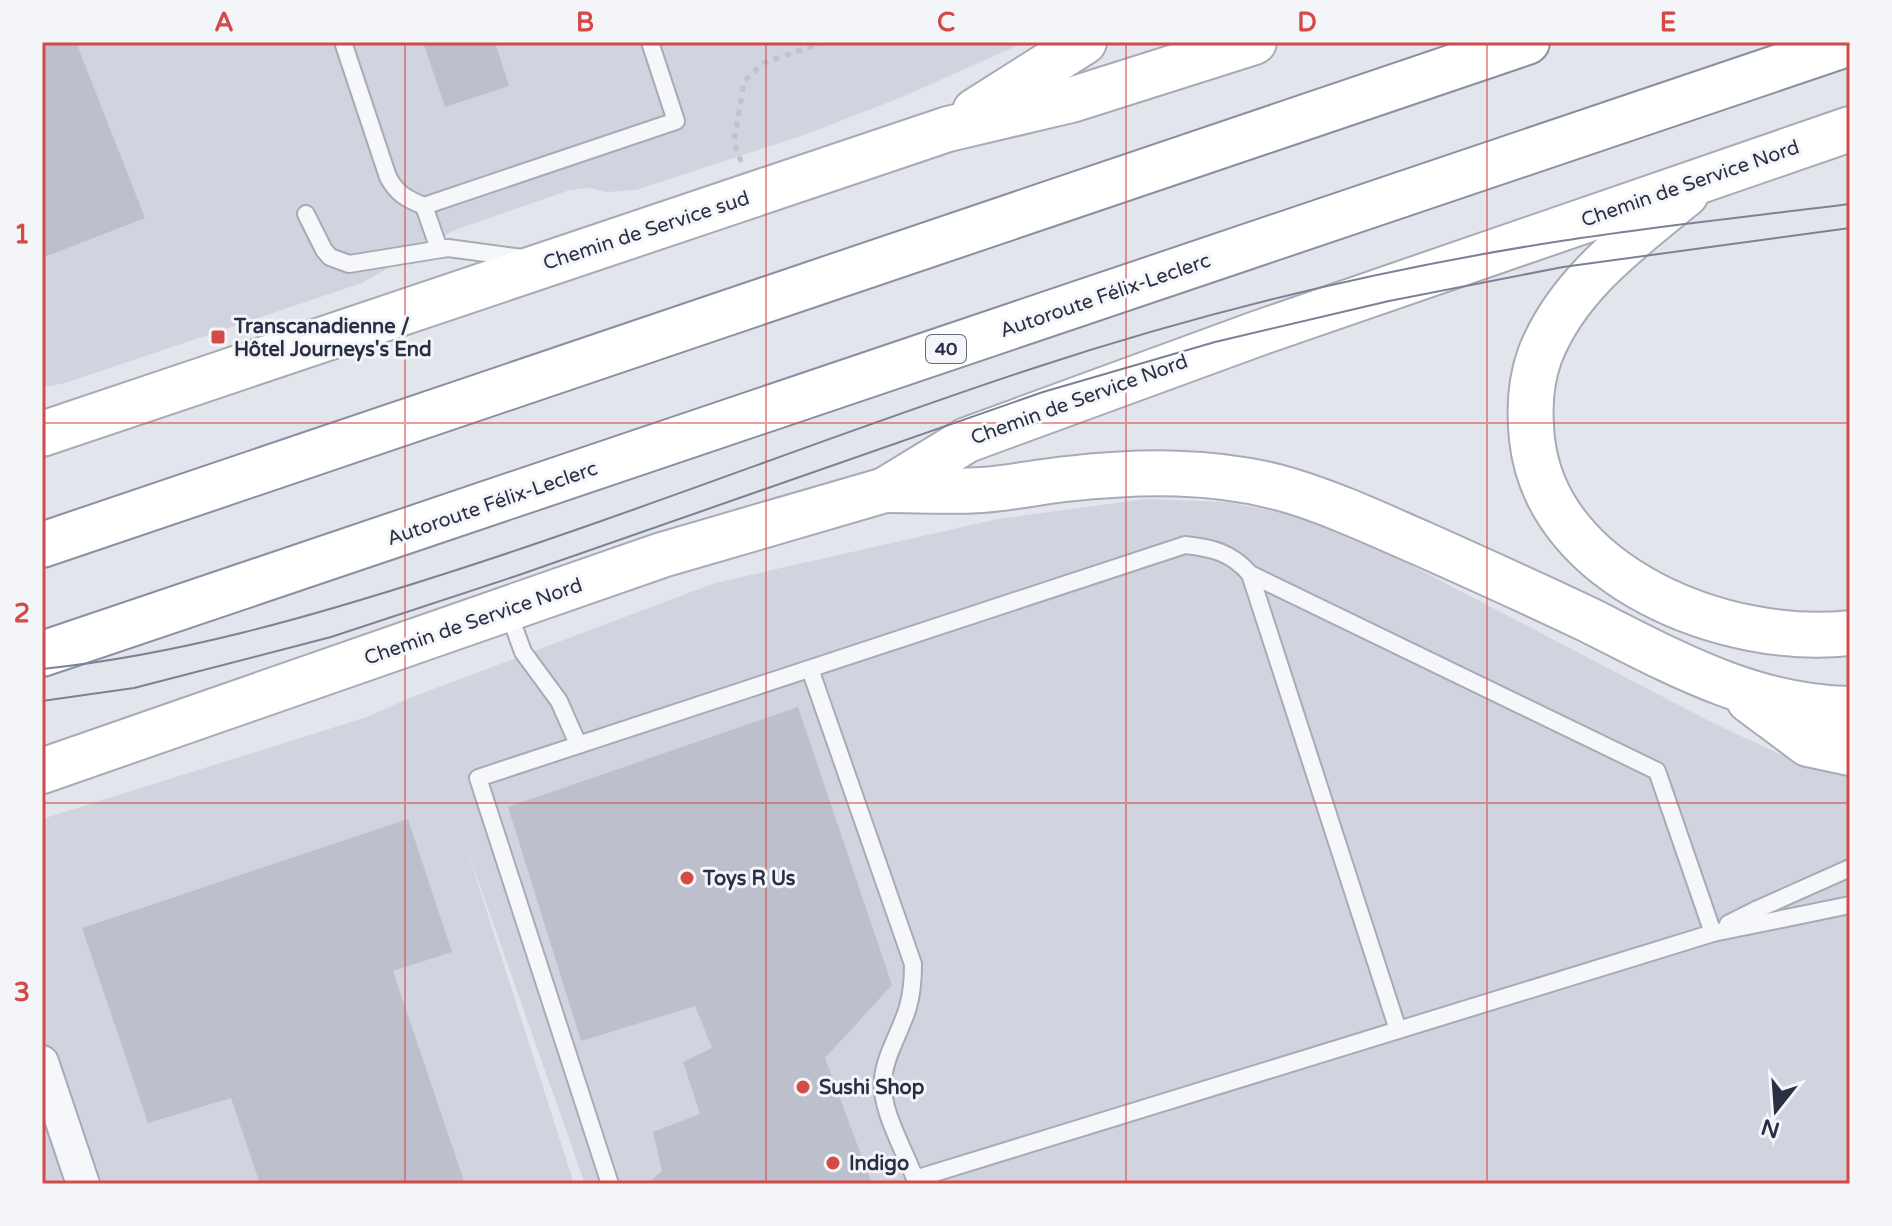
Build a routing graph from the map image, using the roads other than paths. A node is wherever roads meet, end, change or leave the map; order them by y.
1 (343, 42) edge
2 (650, 42) edge
3 (1084, 42) edge
4 (1254, 42) edge
5 (1527, 42) edge
6 (1850, 43) edge
7 (948, 129) junction
8 (1850, 129) edge
9 (1706, 177) junction
10 (424, 206) junction
11 (306, 214) dead end
12 (439, 249) junction
13 (549, 262) junction
14 (42, 434) edge
15 (885, 490) junction
16 (42, 545) edge
17 (1250, 574) junction
18 (508, 610) junction
19 (1850, 633) edge
20 (42, 654) edge
21 (810, 669) junction
22 (1734, 689) junction
23 (1850, 709) edge
24 (578, 744) junction
25 (1850, 753) edge
26 (42, 771) edge
27 (1850, 868) edge
28 (1850, 905) edge
29 (1713, 933) junction
30 (1398, 1030) junction
31 (42, 1062) edge
32 (916, 1181) edge
33 (83, 1184) edge
34 (610, 1184) edge

1 - 10 lane
2 - 10 lane
3 - 7 main road
4 - 7 main road, Chemin de Service sud
5 - 16 main road
6 - 20 main road, Autoroute Félix-Leclerc / 40
7 - 13 main road, Chemin de Service sud
8 - 9 main road, Chemin de Service Nord
9 - 15 main road, Chemin de Service Nord
9 - 19 main road
10 - 12 lane
11 - 12 lane
12 - 13 lane
13 - 14 main road, Chemin de Service sud
15 - 18 main road, Chemin de Service Nord
15 - 22 main road
17 - 21 lane
17 - 29 lane
17 - 30 lane
18 - 24 lane
18 - 26 main road, Chemin de Service Nord
21 - 24 lane
21 - 32 lane
22 - 23 main road
22 - 25 main road
24 - 34 lane
27 - 29 lane
28 - 29 lane
29 - 30 lane
30 - 32 lane
31 - 33 street

